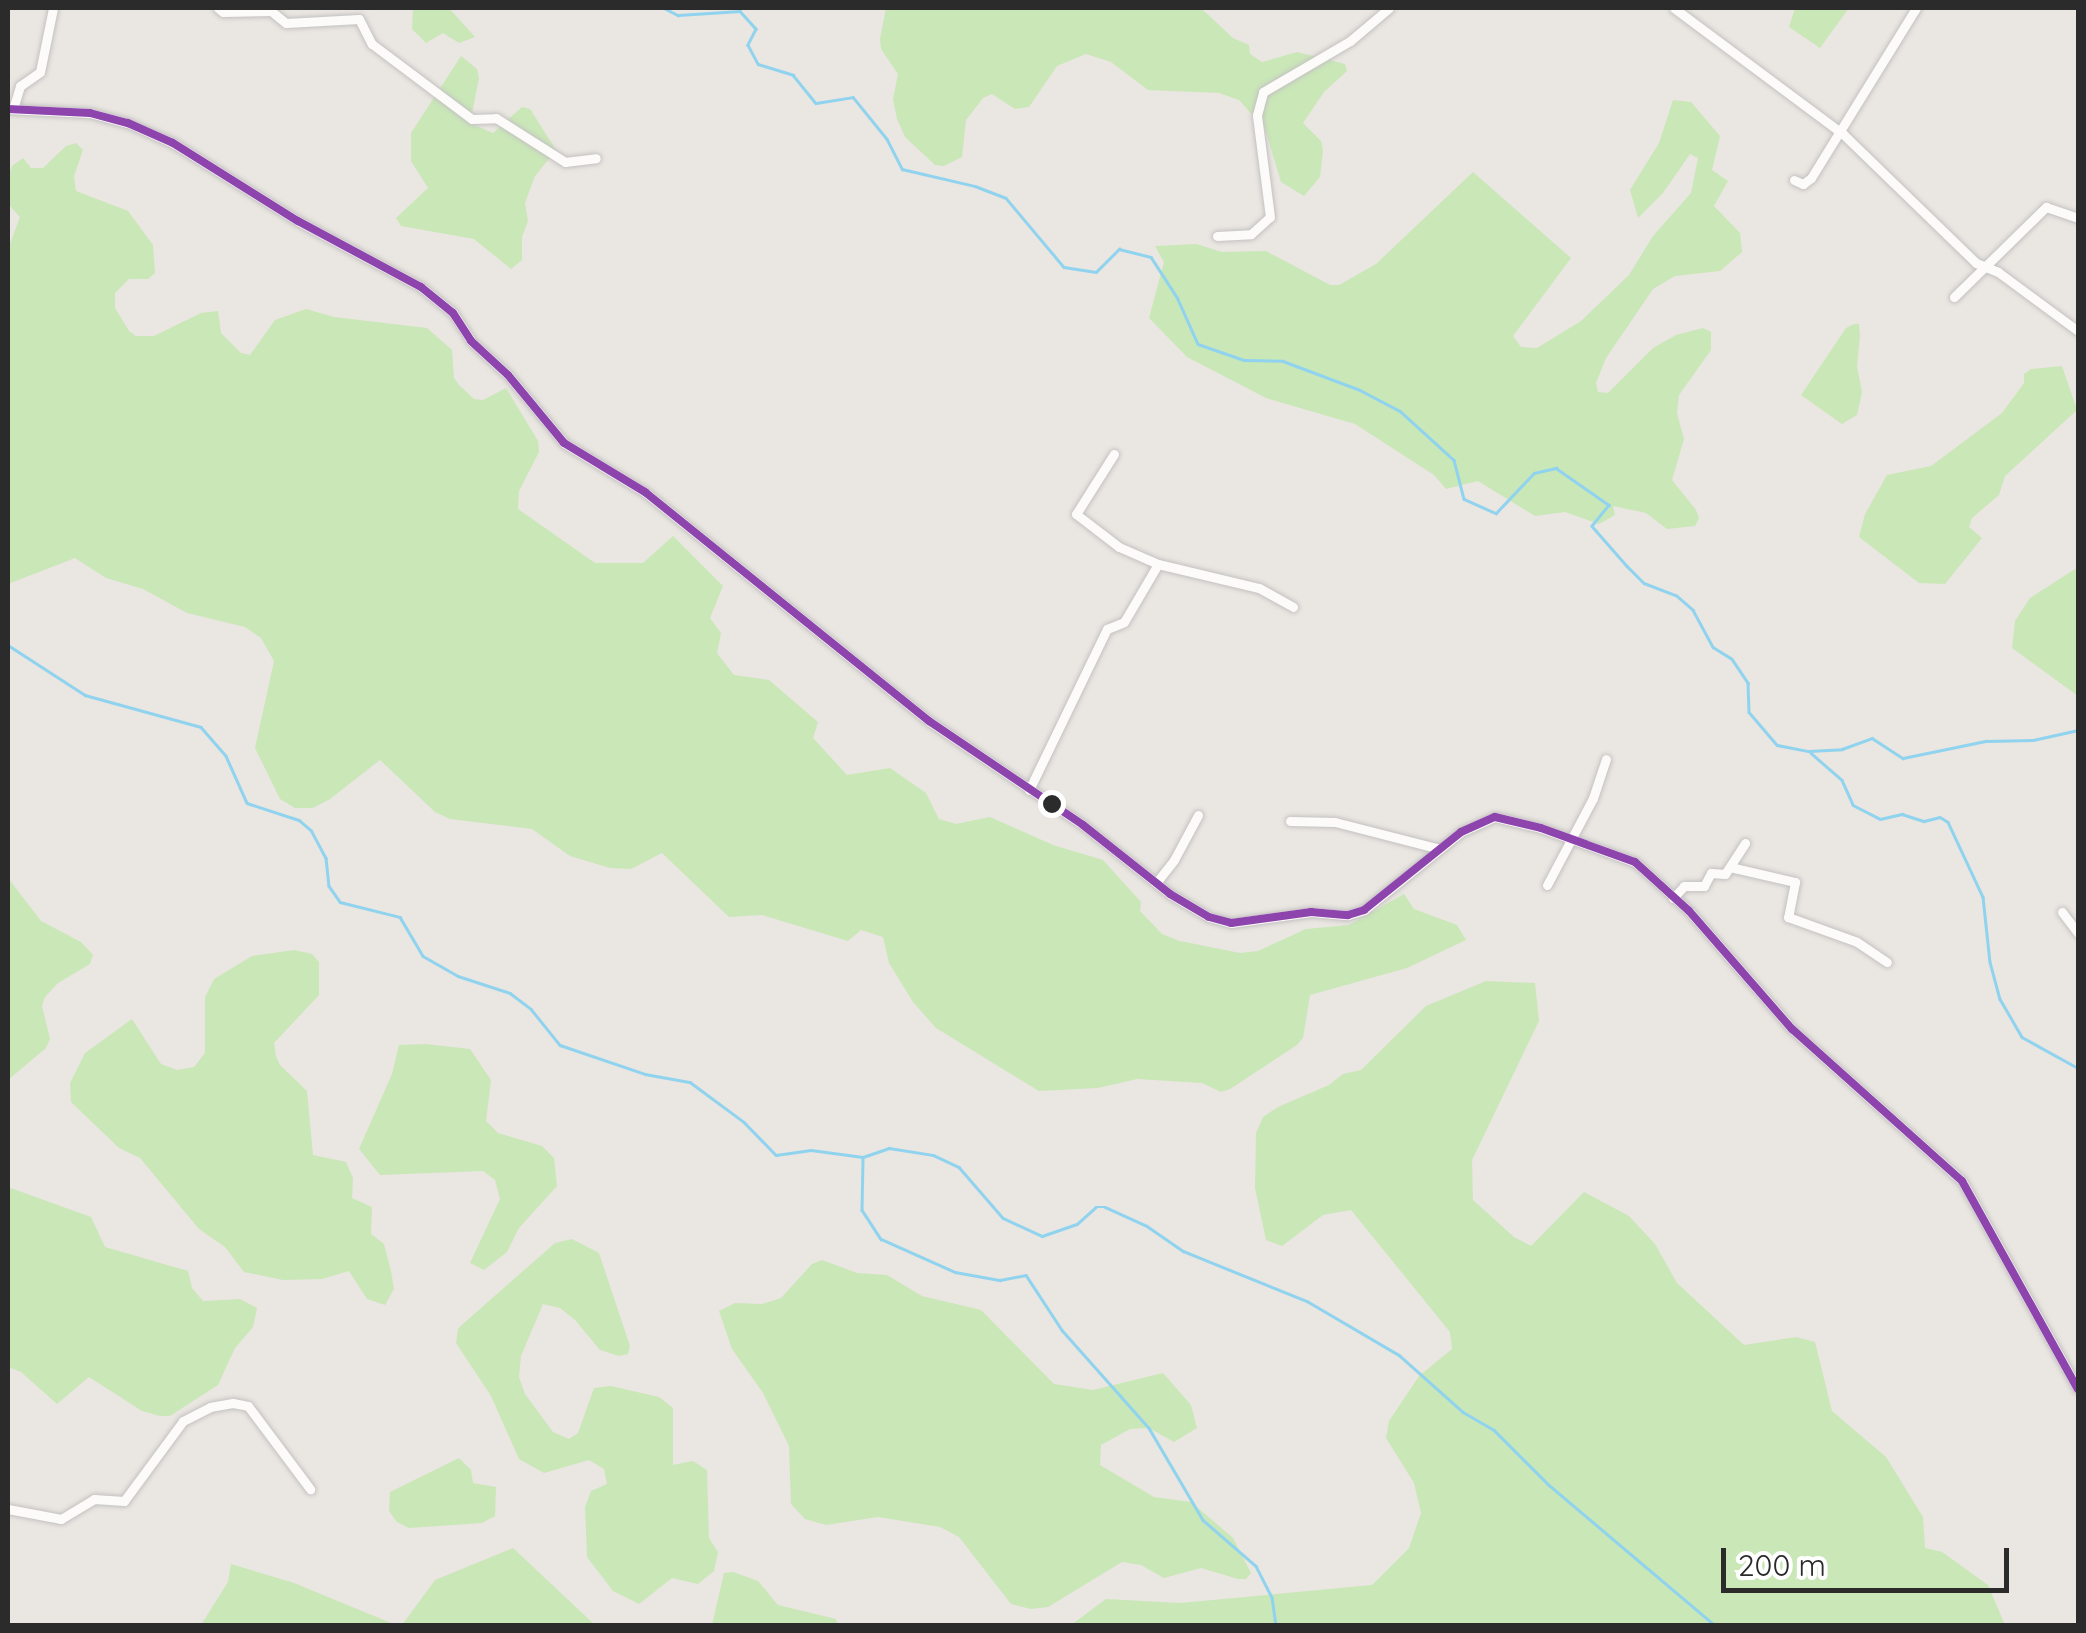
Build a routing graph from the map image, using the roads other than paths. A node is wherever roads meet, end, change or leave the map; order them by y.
1 (53, 8) edge
2 (218, 8) edge
3 (1389, 8) edge
4 (1674, 8) edge
5 (1916, 8) edge
6 (10, 109) edge
7 (1838, 130) junction
8 (596, 158) dead end
9 (1794, 180) dead end
10 (2078, 218) edge
11 (1217, 236) dead end
12 (1984, 266) junction
13 (1954, 297) dead end
14 (2078, 331) edge
15 (1114, 454) dead end
16 (1158, 564) junction
17 (1293, 607) dead end
18 (1606, 759) dead end
19 (1029, 790) junction
20 (1198, 815) dead end
21 (1290, 821) dead end
22 (1573, 839) junction
23 (1744, 843) dead end
24 (1440, 848) junction
25 (1730, 867) junction
26 (1156, 883) junction
27 (1547, 885) dead end
28 (1673, 898) junction
29 (2062, 912) dead end
30 (2078, 933) edge
31 (1887, 962) dead end
32 (2078, 1389) edge
33 (310, 1489) dead end
34 (8, 1509) edge

1 - 6 street
2 - 8 street
3 - 11 street
4 - 7 street
5 - 7 street
6 - 19 street
7 - 9 street
7 - 12 street
10 - 12 street
12 - 13 street
12 - 14 street
15 - 16 street
16 - 17 street
16 - 19 street
18 - 22 street
19 - 26 street
20 - 26 street
21 - 24 street
22 - 24 street
22 - 27 street
22 - 28 street
23 - 25 street
24 - 26 street
25 - 28 street
25 - 31 street
28 - 32 street
29 - 30 street
33 - 34 street

